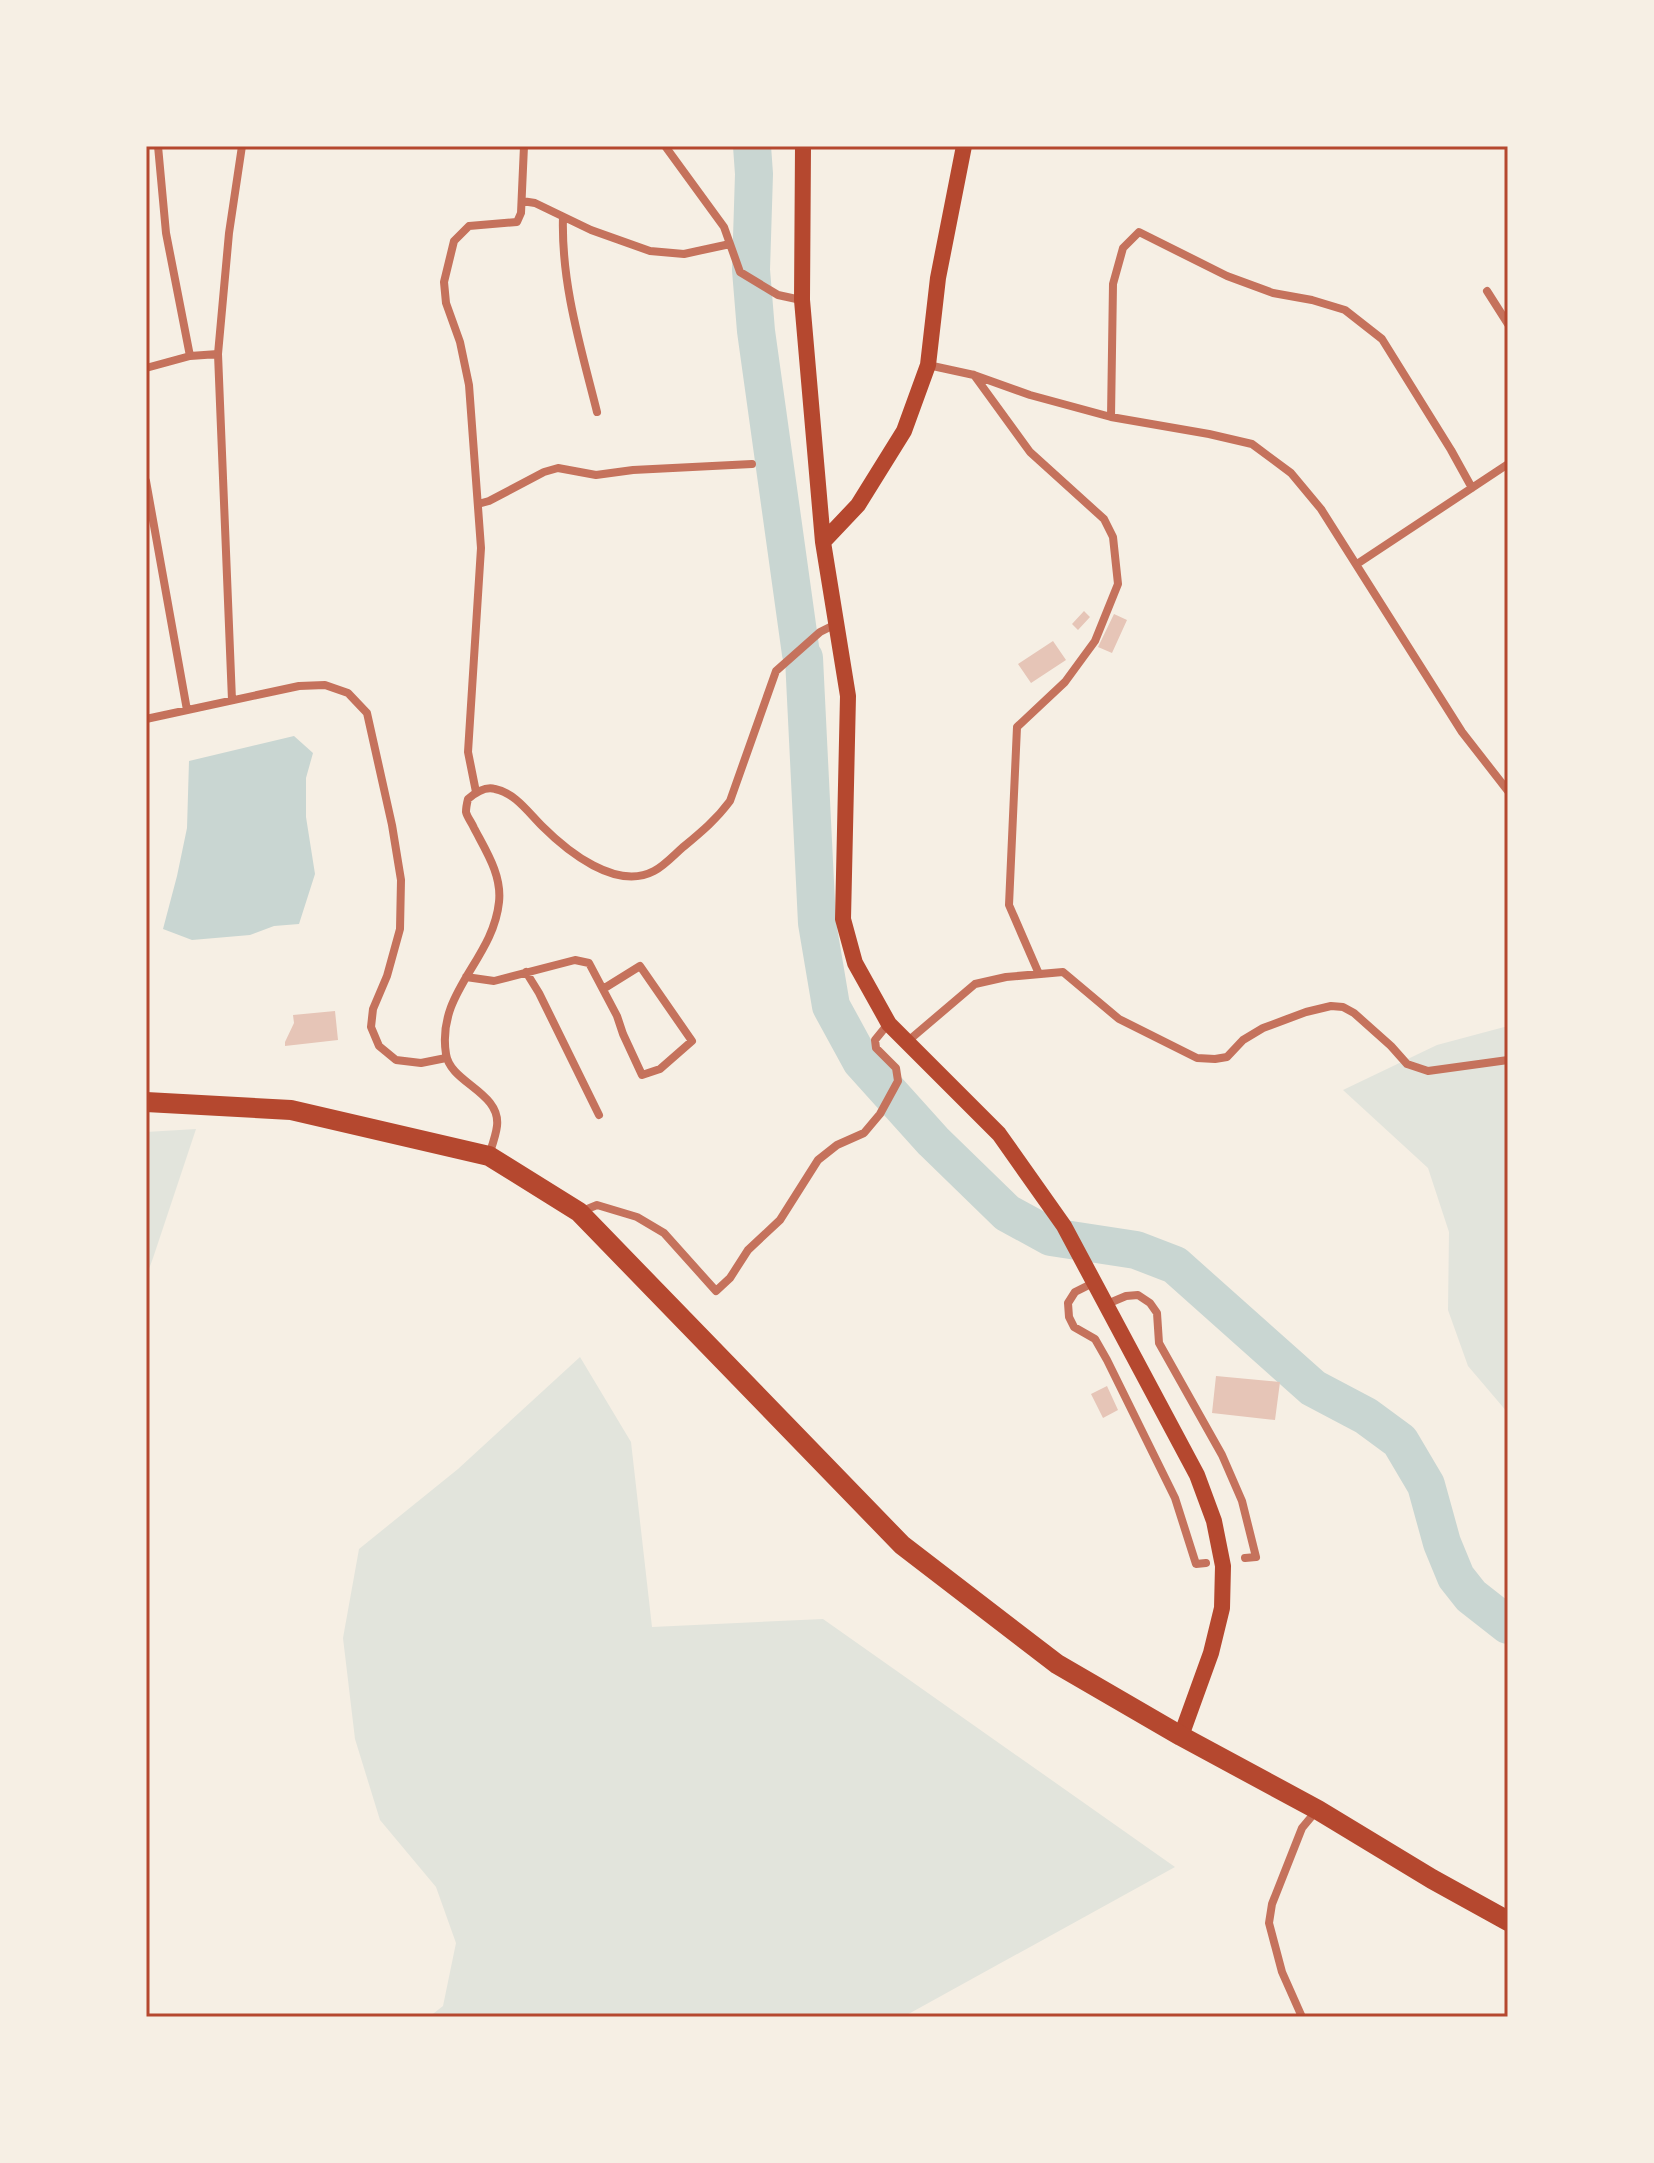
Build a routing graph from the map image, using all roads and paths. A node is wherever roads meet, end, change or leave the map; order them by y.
1 (158, 146) edge
2 (242, 146) edge
3 (524, 146) edge
4 (665, 146) edge
5 (803, 146) edge
6 (964, 146) edge
7 (522, 201) junction
8 (563, 217) junction
9 (730, 244) junction
10 (1487, 291) dead end
11 (802, 300) junction
12 (1508, 324) edge
13 (218, 354) junction
14 (190, 356) junction
15 (928, 365) junction
16 (146, 368) edge
17 (974, 375) junction
18 (597, 412) dead end
19 (1111, 417) junction
20 (752, 464) dead end
21 (1508, 464) edge
22 (146, 481) edge
23 (1472, 488) junction
24 (478, 504) junction
25 (823, 542) junction
26 (1357, 564) junction
27 (836, 624) junction
28 (232, 700) junction
29 (187, 710) junction
30 (146, 719) edge
31 (1508, 791) edge
32 (476, 792) junction
33 (526, 972) junction
34 (1039, 974) junction
35 (466, 977) junction
36 (603, 989) junction
37 (889, 1024) junction
38 (908, 1041) junction
39 (446, 1058) junction
40 (1508, 1060) edge
41 (146, 1102) edge
42 (599, 1115) dead end
43 (489, 1156) junction
44 (579, 1212) junction
45 (1094, 1279) junction
46 (1107, 1304) junction
47 (1245, 1558) dead end
48 (1206, 1563) dead end
49 (1181, 1736) junction
50 (1318, 1810) junction
51 (1508, 1921) edge
52 (1302, 2017) edge

1 - 14 street
2 - 13 street
3 - 7 street
4 - 9 street
5 - 11 main road
6 - 15 main road
7 - 8 street
7 - 24 street
8 - 9 street
8 - 18 street
9 - 11 street
10 - 12 street
11 - 25 main road
13 - 14 street
13 - 28 street
14 - 16 street
15 - 17 street
15 - 25 main road
17 - 19 street
17 - 34 street
19 - 23 street
19 - 26 street
20 - 24 street
21 - 23 street
22 - 29 street
23 - 26 street
24 - 32 street
25 - 27 main road
26 - 31 street
27 - 32 street
27 - 37 main road
28 - 29 street
28 - 39 street
29 - 30 street
32 - 35 street
33 - 35 street
33 - 36 street
33 - 42 street
34 - 38 street
34 - 40 street
35 - 39 street
36 - 36 street
37 - 38 main road
37 - 44 street
38 - 45 main road
39 - 43 street
41 - 43 highway
43 - 44 highway
44 - 49 highway
45 - 46 main road
45 - 48 street
46 - 47 street
46 - 49 main road
49 - 50 highway
50 - 51 highway
50 - 52 street

